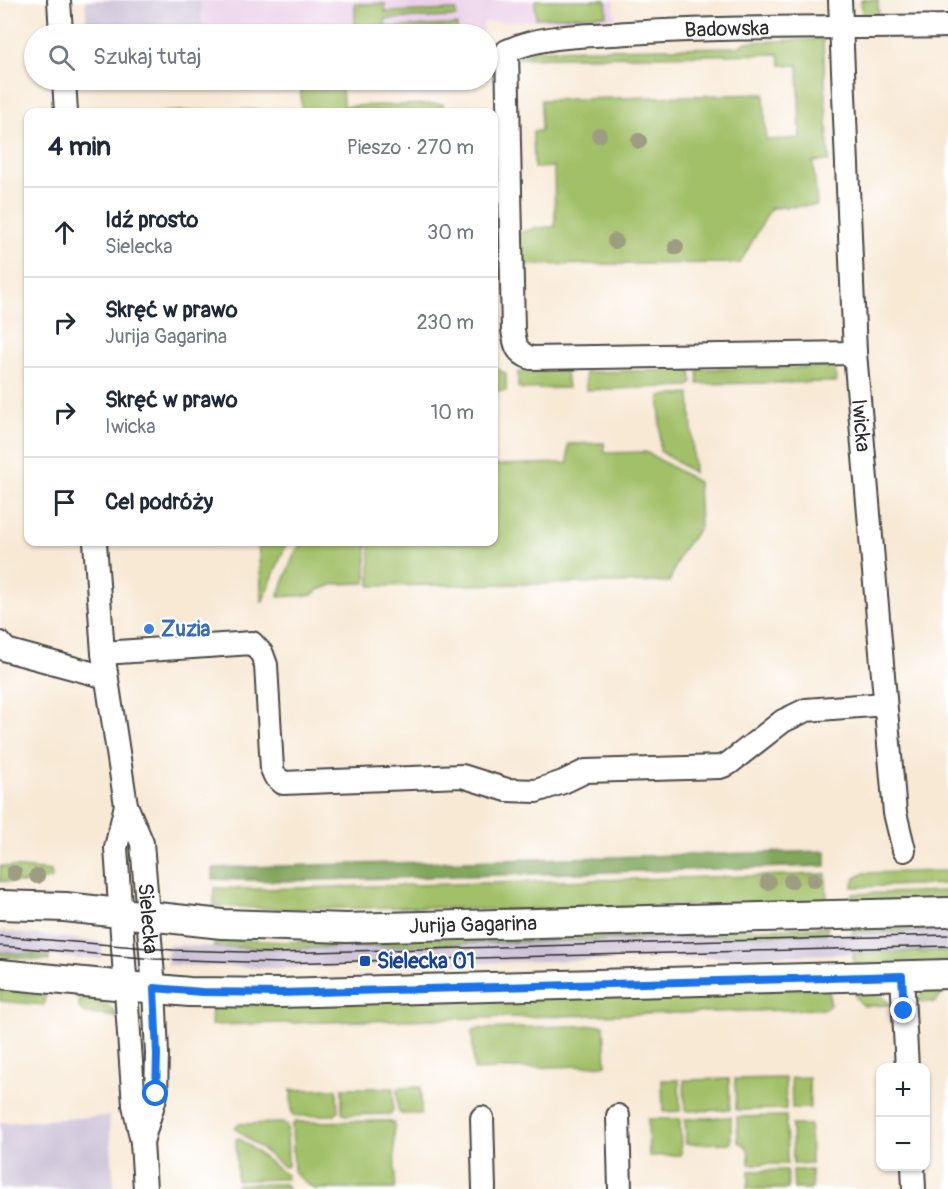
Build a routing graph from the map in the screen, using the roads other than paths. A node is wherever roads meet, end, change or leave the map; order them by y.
1 (59, 0) edge
2 (840, 0) edge
3 (60, 24) edge
4 (948, 26) edge
5 (841, 28) junction
6 (65, 90) edge
7 (66, 108) edge
8 (855, 353) junction
9 (95, 546) edge
10 (0, 643) edge
11 (103, 653) junction
12 (106, 677) junction
13 (885, 704) junction
14 (126, 805) junction
15 (904, 850) dead end
16 (0, 905) edge
17 (948, 912) edge
18 (120, 913) junction
19 (148, 916) junction
20 (0, 974) edge
21 (948, 974) edge
22 (902, 976) junction
23 (125, 985) junction
24 (154, 988) junction
25 (907, 1060) edge
26 (618, 1116) dead end
27 (482, 1118) dead end
28 (142, 1142) junction
29 (913, 1171) edge
30 (145, 1189) edge
31 (484, 1189) edge
32 (620, 1189) edge
33 (914, 1189) edge

1 - 3 street
2 - 5 street, Iwicka
4 - 5 street, Badowska
5 - 8 street, Iwicka
5 - 8 street, Badowska
6 - 7 street
8 - 13 street, Iwicka
9 - 11 street, Sielecka
10 - 12 street
11 - 12 street, Sielecka
11 - 13 street
12 - 14 street, Sielecka
13 - 15 street, Iwicka
14 - 18 street, Sielecka
14 - 19 street, Sielecka
16 - 18 main road, Jurija Gagarina
17 - 19 main road, Jurija Gagarina
18 - 19 main road, Jurija Gagarina
18 - 23 street, Sielecka
19 - 24 street, Sielecka
20 - 23 main road
21 - 22 main road
22 - 24 main road
22 - 25 street
23 - 24 main road
23 - 28 street, Sielecka
24 - 28 street, Sielecka
26 - 32 street
27 - 31 street
28 - 30 street, Sielecka
29 - 33 street

